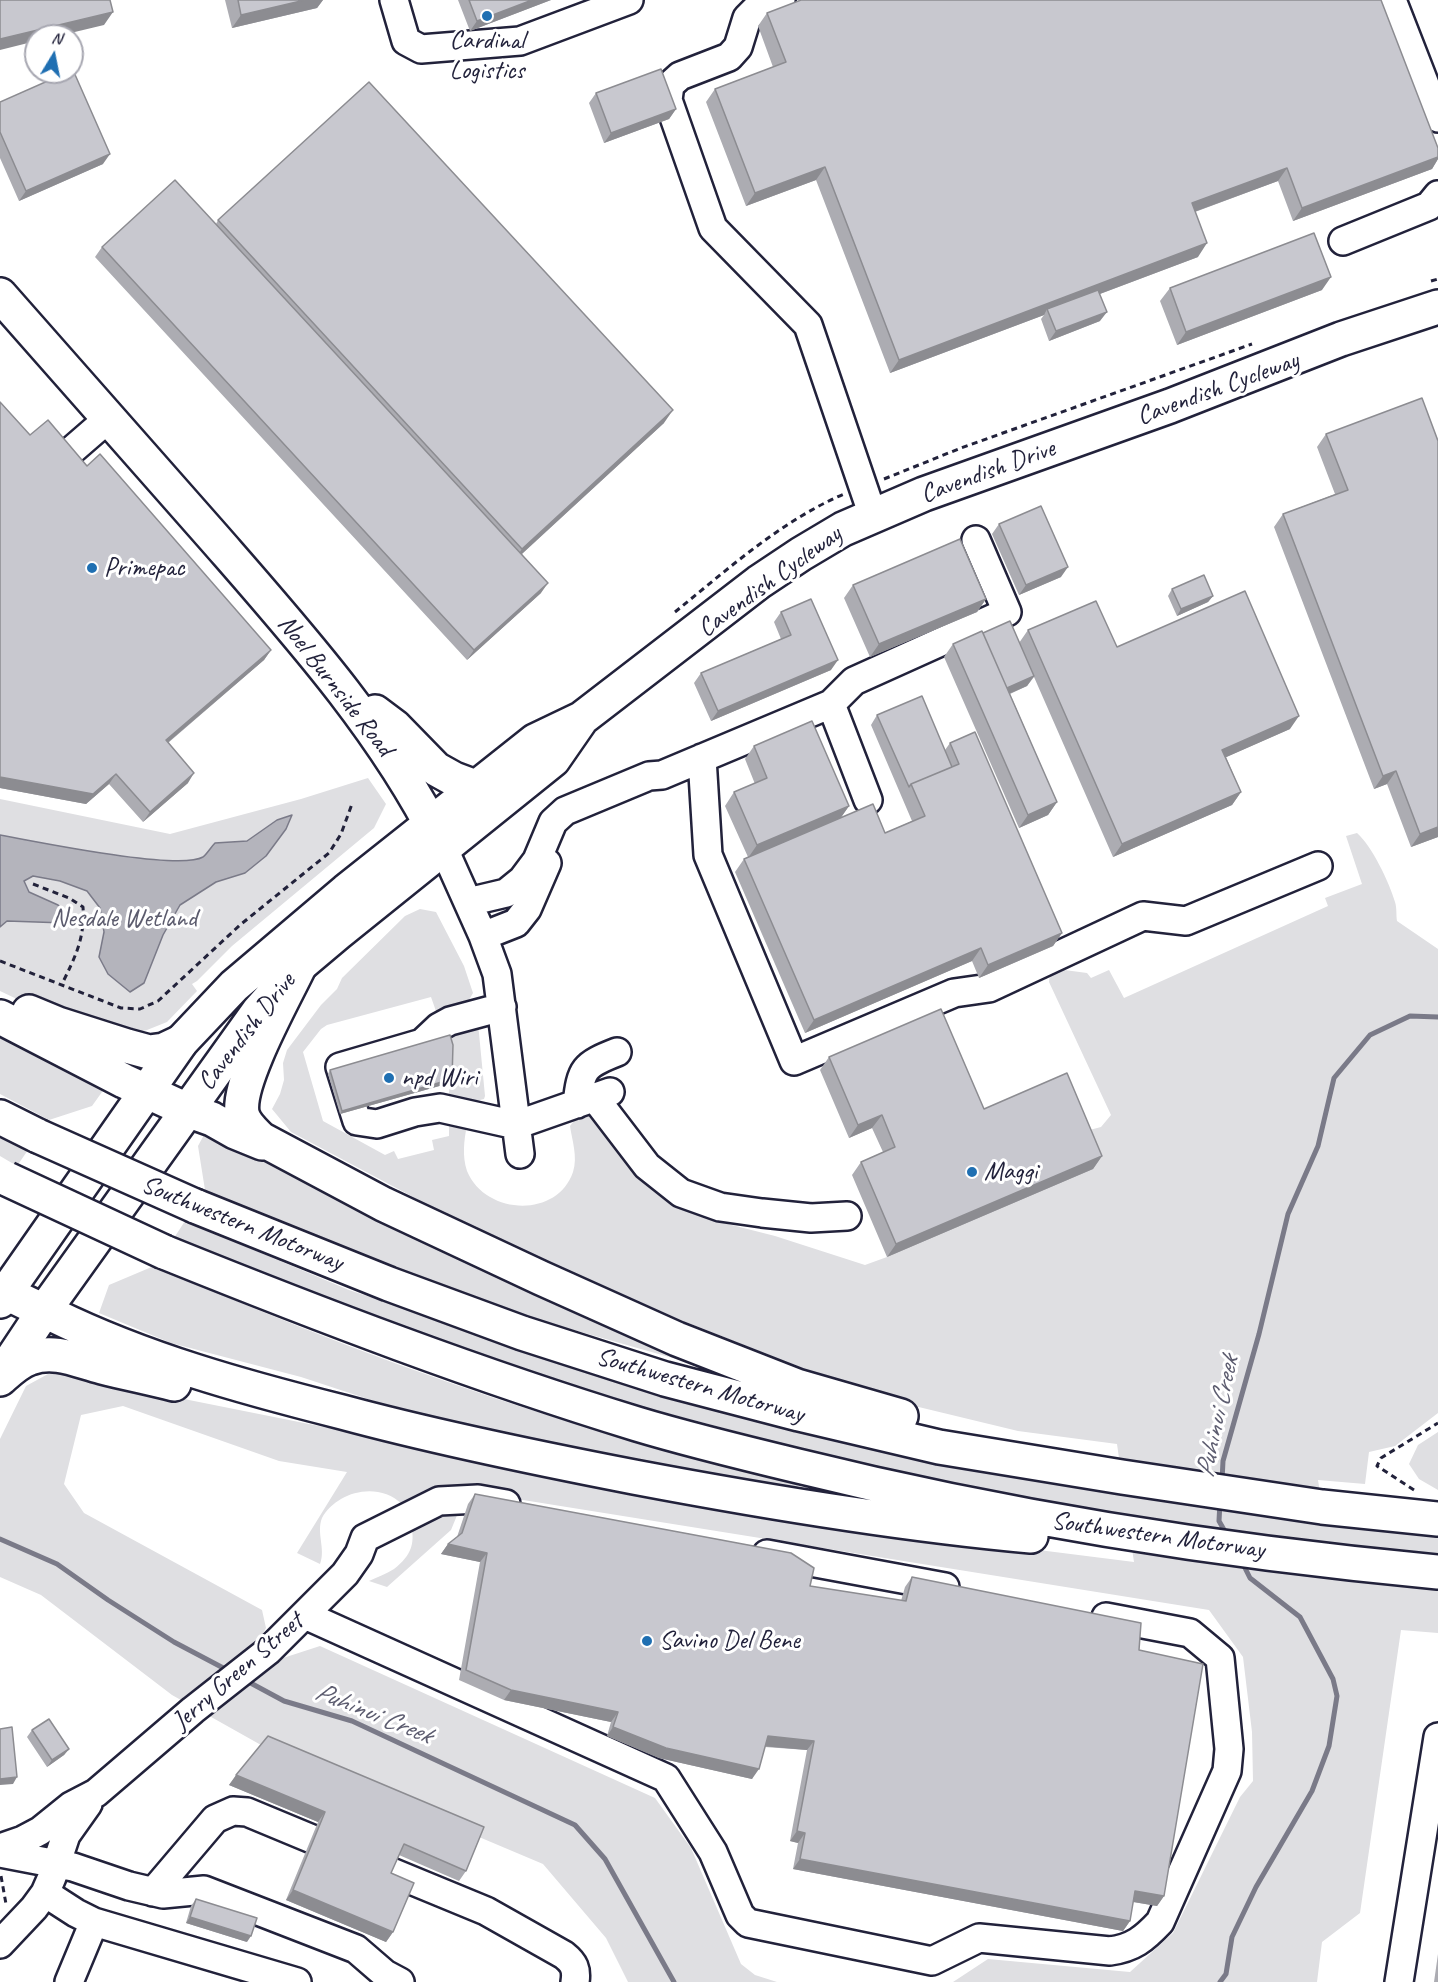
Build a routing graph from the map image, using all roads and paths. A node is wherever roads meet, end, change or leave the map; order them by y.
1 (394, 0) edge
2 (629, 0) edge
3 (781, 0) edge
4 (1392, 0) edge
5 (1438, 118) edge
6 (1438, 195) edge
7 (1343, 241) dead end
8 (0, 296) edge
9 (1435, 314) edge
10 (109, 418) junction
11 (64, 457) edge
12 (873, 516) junction
13 (976, 540) dead end
14 (334, 680) junction
15 (831, 704) junction
16 (581, 719) junction
17 (702, 758) junction
18 (663, 775) junction
19 (478, 788) junction
20 (868, 800) dead end
21 (352, 804) dead end
22 (437, 836) junction
23 (1318, 866) dead end
24 (33, 884) dead end
25 (468, 902) junction
26 (483, 936) junction
27 (0, 961) edge
28 (300, 966) junction
29 (62, 984) junction
30 (0, 999) edge
31 (502, 1007) junction
32 (0, 1017) edge
33 (181, 1042) junction
34 (617, 1052) dead end
35 (146, 1091) junction
36 (594, 1098) junction
37 (187, 1110) junction
38 (0, 1117) edge
39 (516, 1125) junction
40 (275, 1148) junction
41 (520, 1154) dead end
42 (4, 1177) edge
43 (847, 1216) dead end
44 (2, 1294) edge
45 (44, 1311) junction
46 (0, 1378) edge
47 (253, 1389) junction
48 (1438, 1423) edge
49 (1122, 1477) junction
50 (1415, 1490) dead end
51 (525, 1508) edge
52 (1438, 1519) edge
53 (1133, 1537) junction
54 (747, 1550) edge
55 (1438, 1572) edge
56 (968, 1591) edge
57 (1085, 1613) edge
58 (305, 1615) junction
59 (1438, 1737) edge
60 (96, 1793) junction
61 (312, 1839) edge
62 (0, 1848) edge
63 (0, 1853) edge
64 (57, 1863) junction
65 (389, 1870) edge
66 (0, 1871) edge
67 (153, 1892) junction
68 (45, 1893) junction
69 (6, 1904) dead end
70 (94, 1922) junction
71 (0, 1944) edge
72 (69, 1982) edge
73 (297, 1982) edge
74 (400, 1982) edge
75 (575, 1982) edge
76 (1399, 1982) edge

1 - 2 street
3 - 12 street
4 - 5 street
6 - 7 street
8 - 10 main road, Noel Burnside Road
9 - 12 main road, Cavendish Drive
10 - 11 street
10 - 14 main road, Noel Burnside Road
12 - 16 main road, Cavendish Drive
13 - 15 street
14 - 19 main road
14 - 22 main road, Noel Burnside Road
15 - 17 street
15 - 20 street
16 - 19 main road, Cavendish Drive
16 - 22 main road, Cavendish Drive
17 - 18 street
17 - 23 street
18 - 25 street
18 - 26 street
19 - 22 main road, Cavendish Drive
21 - 29 path
22 - 25 street, Noel Burnside Road
22 - 28 main road, Cavendish Drive
22 - 33 main road, Cavendish Drive
24 - 29 path
25 - 26 street, Noel Burnside Road
26 - 31 street, Noel Burnside Road
27 - 29 path
28 - 37 main road, Cavendish Drive
28 - 40 main road
30 - 33 main road
31 - 39 street, Noel Burnside Road
31 - 39 street
32 - 35 main road
33 - 35 main road, Cavendish Drive
34 - 36 street
35 - 37 main road
35 - 44 main road, Cavendish Drive
36 - 39 street
36 - 43 street
37 - 40 main road
37 - 45 main road, Cavendish Drive
38 - 49 main road, Southwestern Motorway, bridge
39 - 41 street, Noel Burnside Road
40 - 49 main road
42 - 53 main road, Southwestern Motorway, bridge
44 - 45 main road
45 - 46 main road, Cavendish Drive
45 - 47 main road
46 - 47 main road
47 - 53 main road
48 - 50 path
49 - 52 main road, Southwestern Motorway
51 - 58 street, Jerry Green Street
53 - 55 main road, Southwestern Motorway
54 - 56 street
57 - 58 street
58 - 60 street, Jerry Green Street
59 - 76 street
60 - 62 street, Jerry Green Street
60 - 64 street, Jerry Green Street
61 - 67 street
63 - 64 street
64 - 67 street
64 - 68 street, Jerry Green Street
65 - 75 street
66 - 69 path
67 - 74 street
68 - 70 street
68 - 71 street, Jerry Green Street
70 - 72 street
70 - 73 street

